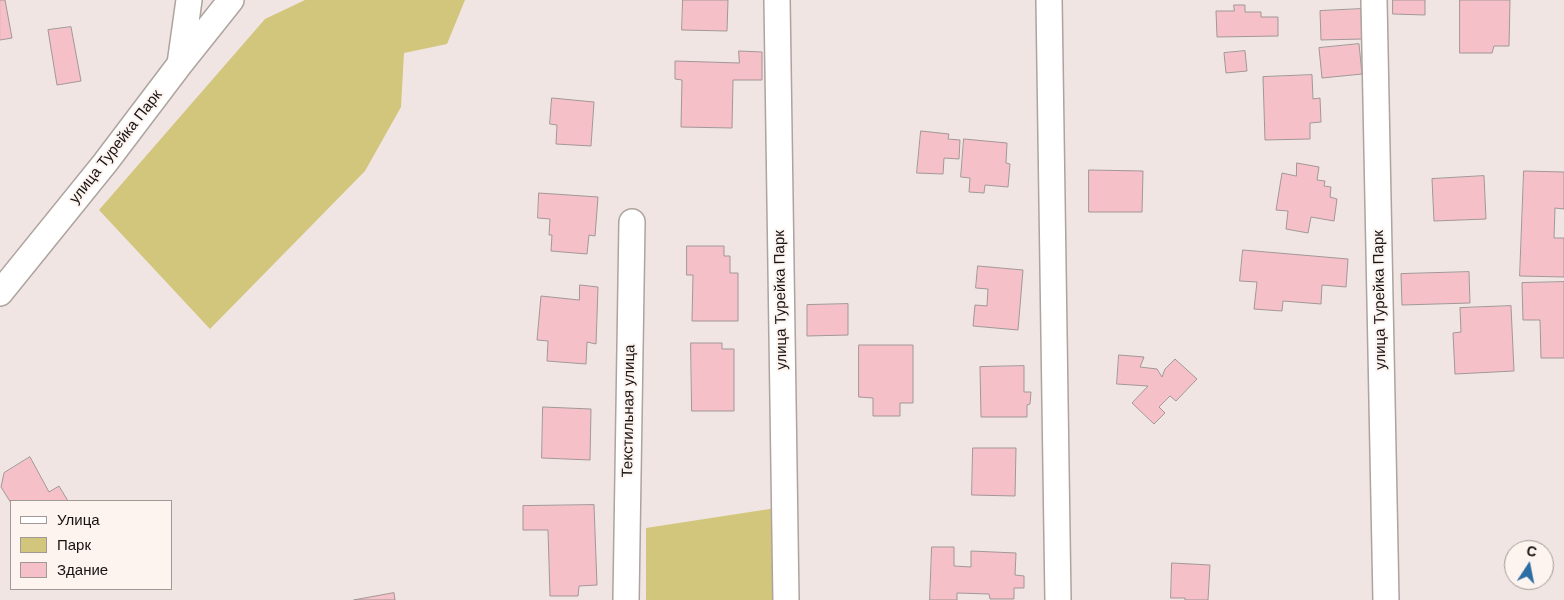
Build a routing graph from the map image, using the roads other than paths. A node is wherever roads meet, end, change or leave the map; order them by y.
1 (189, 0) edge
2 (231, 0) edge
3 (777, 0) edge
4 (1049, 0) edge
5 (1374, 0) edge
6 (180, 64) junction
7 (632, 222) dead end
8 (0, 293) edge
9 (626, 600) edge
10 (786, 600) edge
11 (1058, 600) edge
12 (1386, 600) edge

1 - 6 street
2 - 6 street, улица Турейка Парк
3 - 10 street, улица Турейка Парк
4 - 11 street
5 - 12 street, улица Турейка Парк
6 - 8 street, улица Турейка Парк
7 - 9 street, Текстильная улица

